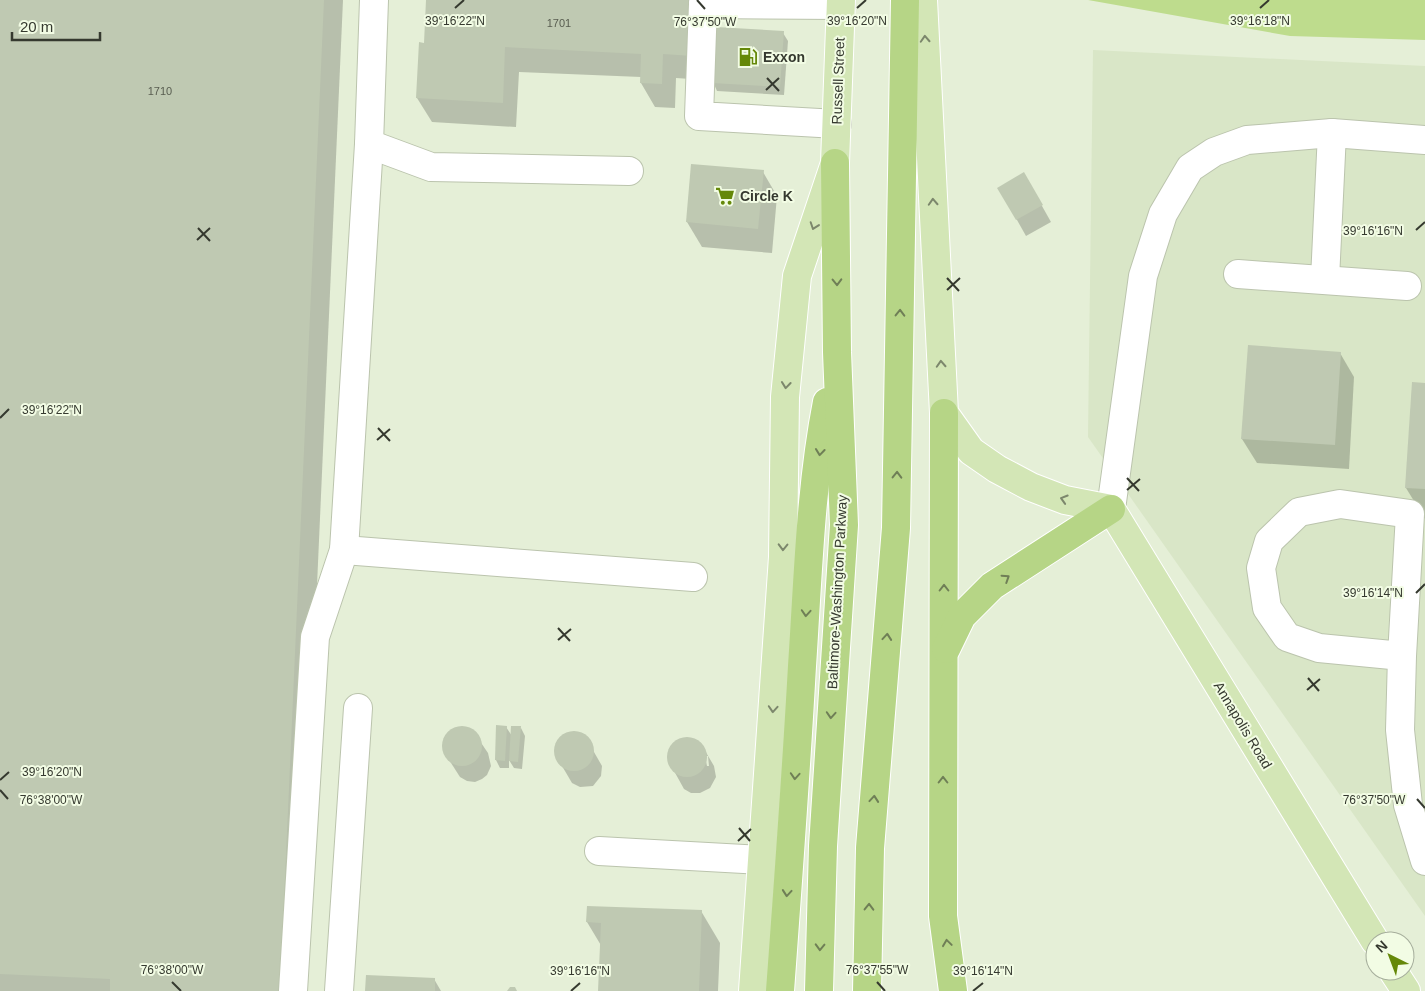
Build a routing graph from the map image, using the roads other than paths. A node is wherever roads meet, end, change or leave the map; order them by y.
1 (374, 0) edge
2 (905, 0) edge
3 (923, 0) edge
4 (703, 2) edge
5 (841, 2) edge
6 (837, 124) junction
7 (1332, 133) junction
8 (1425, 140) edge
9 (369, 144) junction
10 (836, 163) junction
11 (629, 171) dead end
12 (1238, 274) dead end
13 (1325, 279) junction
14 (1407, 286) dead end
15 (837, 352) junction
16 (944, 413) junction
17 (1111, 509) junction
18 (344, 550) junction
19 (693, 577) dead end
20 (944, 655) junction
21 (1402, 656) junction
22 (358, 708) dead end
23 (599, 851) dead end
24 (762, 860) junction
25 (1425, 861) edge
26 (1369, 931) edge
27 (293, 991) edge
28 (339, 991) edge
29 (753, 991) edge
30 (780, 991) edge
31 (819, 991) edge
32 (867, 991) edge
33 (953, 991) edge

1 - 9 lane
32 -> 2 highway
16 -> 3 main road
4 - 5 lane
4 - 6 lane
5 - 6 main road, Russell Street
6 - 10 main road, Russell Street
7 - 8 lane
7 - 13 lane
7 - 17 lane
9 - 11 lane
9 - 18 lane
10 -> 15 highway, Baltimore-Washington Parkway
10 -> 24 main road, Russell Street
12 - 13 lane
13 - 14 lane
15 -> 30 highway
15 -> 31 highway, Baltimore-Washington Parkway
17 -> 16 main road
20 -> 16 highway
20 -> 17 highway
17 - 26 main road, Annapolis Road
18 - 19 lane
18 - 27 lane
33 -> 20 highway
21 - 21 lane
21 - 25 lane
22 - 28 lane
23 - 24 lane
24 - 29 main road, Russell Street

